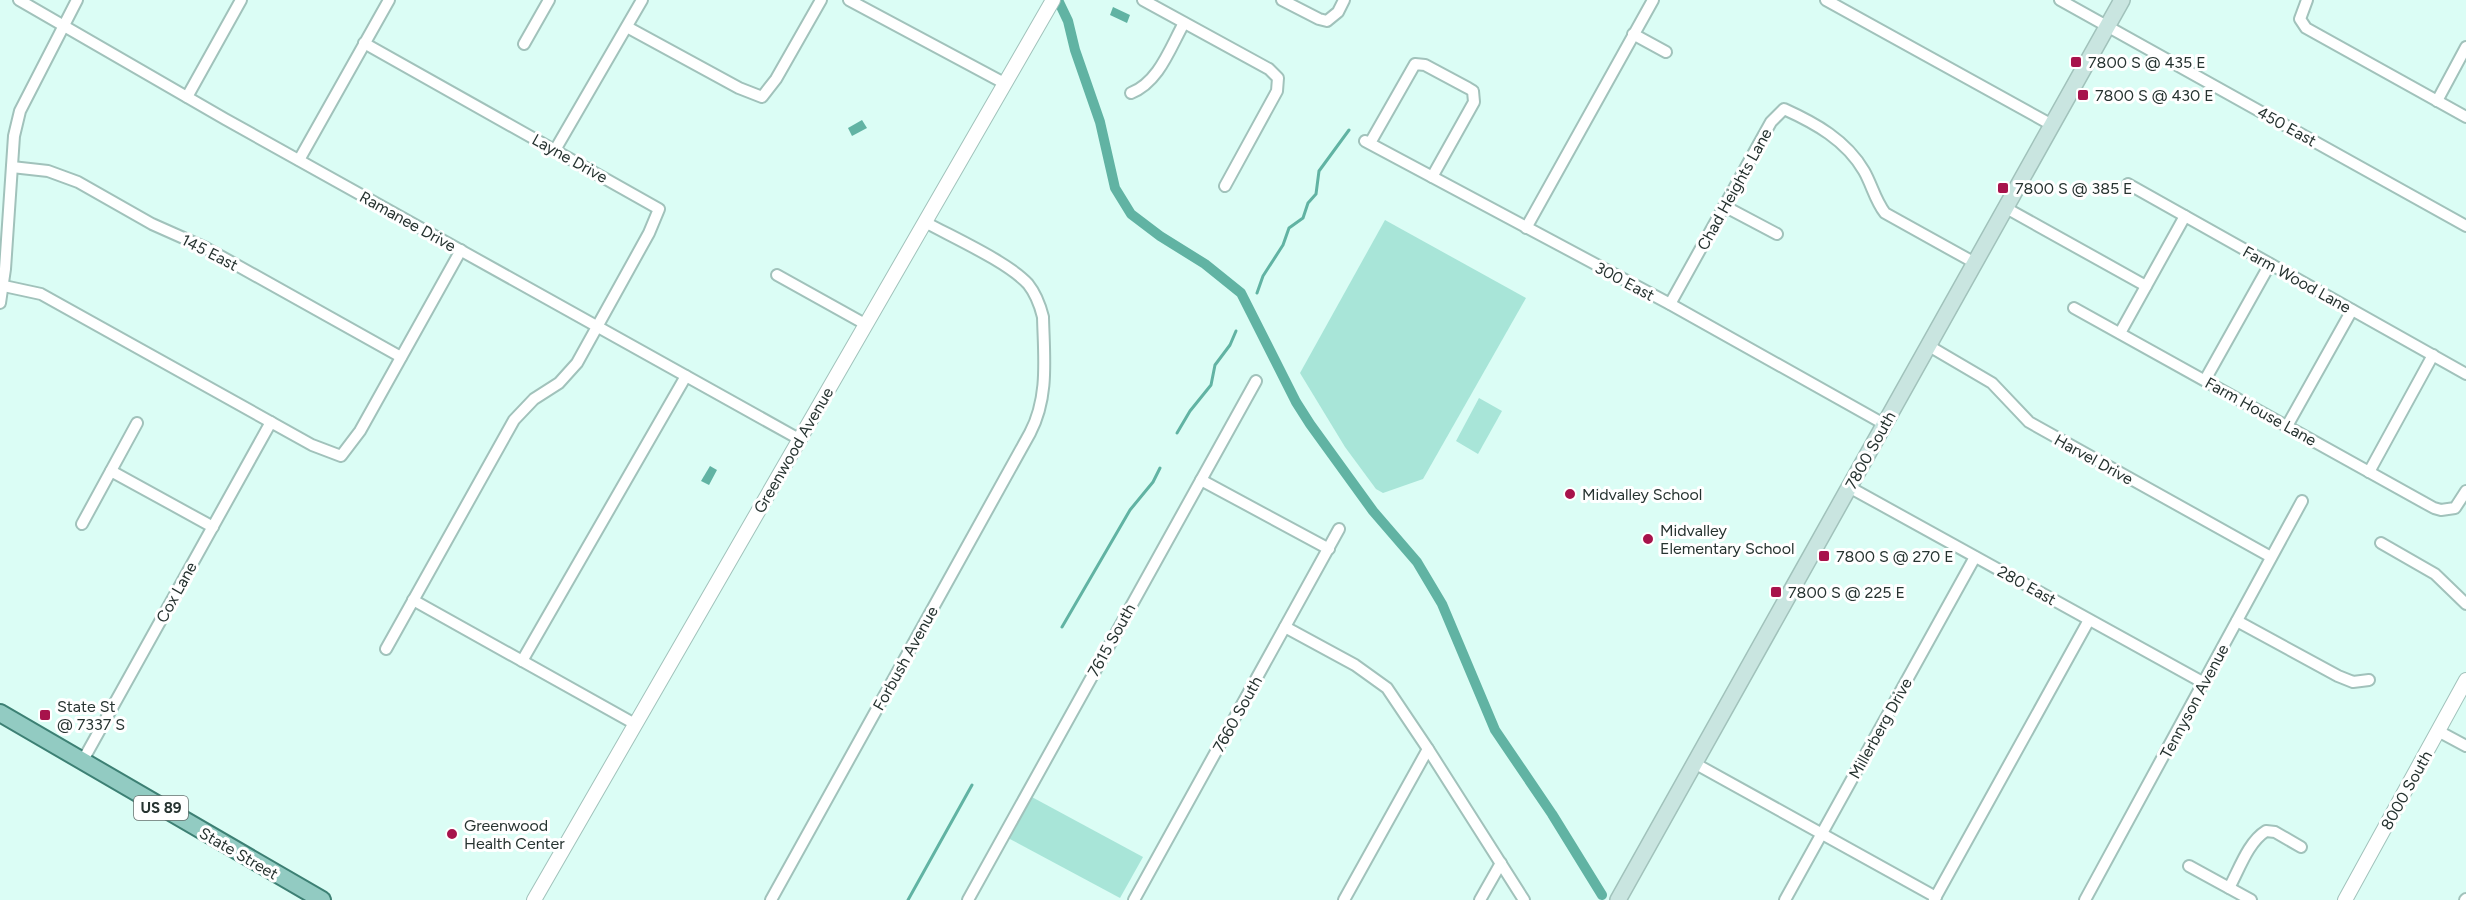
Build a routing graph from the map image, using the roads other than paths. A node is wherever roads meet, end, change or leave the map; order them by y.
1 (19, 0) edge
2 (77, 0) edge
3 (241, 0) edge
4 (389, 0) edge
5 (549, 0) edge
6 (642, 0) edge
7 (821, 0) edge
8 (849, 0) edge
9 (1143, 0) edge
10 (1282, 0) edge
11 (1344, 0) edge
12 (1653, 0) edge
13 (1826, 0) edge
14 (2060, 0) edge
15 (2122, 0) edge
16 (2307, 0) edge
17 (1051, 2) edge
18 (1184, 23) junction
19 (64, 25) junction
20 (2107, 26) junction
21 (627, 27) junction
22 (1634, 34) junction
23 (364, 43) junction
24 (524, 44) dead end
25 (2466, 47) edge
26 (1666, 52) dead end
27 (1004, 83) junction
28 (1131, 93) dead end
29 (187, 97) junction
30 (2437, 101) junction
31 (2466, 117) edge
32 (2052, 125) junction
33 (555, 150) junction
34 (299, 160) junction
35 (12, 167) junction
36 (1432, 177) junction
37 (2128, 184) dead end
38 (1225, 186) dead end
39 (1724, 206) junction
40 (2006, 208) junction
41 (2185, 216) junction
42 (925, 222) junction
43 (2466, 226) edge
44 (1526, 228) junction
45 (1777, 234) dead end
46 (461, 250) junction
47 (1975, 263) junction
48 (2270, 264) junction
49 (777, 275) dead end
50 (4, 286) junction
51 (2146, 286) junction
52 (0, 303) edge
53 (1670, 304) junction
54 (2074, 308) dead end
55 (2352, 310) junction
56 (865, 324) junction
57 (598, 326) junction
58 (2120, 333) junction
59 (1929, 346) junction
60 (2433, 355) junction
61 (401, 357) junction
62 (2466, 374) edge
63 (686, 376) junction
64 (2205, 380) junction
65 (1256, 381) dead end
66 (271, 422) junction
67 (137, 423) dead end
68 (1884, 424) junction
69 (2288, 426) junction
70 (799, 439) junction
71 (111, 471) junction
72 (2369, 472) junction
73 (1201, 480) junction
74 (1849, 487) junction
75 (2466, 491) edge
76 (2302, 501) dead end
77 (82, 524) dead end
78 (213, 527) junction
79 (1340, 529) dead end
80 (2381, 543) dead end
81 (1329, 549) junction
82 (1975, 557) junction
83 (2271, 557) junction
84 (413, 600) junction
85 (2466, 604) edge
86 (2089, 620) junction
87 (2236, 621) junction
88 (1285, 627) junction
89 (386, 649) dead end
90 (522, 661) junction
91 (2369, 680) dead end
92 (2466, 680) edge
93 (2204, 683) junction
94 (0, 714) edge
95 (634, 724) junction
96 (2438, 730) junction
97 (2466, 746) edge
98 (1428, 748) junction
99 (82, 762) junction
100 (1694, 763) junction
101 (1822, 834) junction
102 (2301, 847) dead end
103 (1501, 863) junction
104 (2190, 866) dead end
105 (2229, 888) junction
106 (1935, 898) edge
107 (322, 900) edge
108 (534, 900) edge
109 (771, 900) edge
110 (968, 900) edge
111 (1134, 900) edge
112 (1344, 900) edge
113 (1480, 900) edge
114 (1524, 900) edge
115 (1618, 900) edge
116 (1785, 900) edge
117 (2085, 900) edge
118 (2251, 900) edge
119 (2345, 900) edge

1 - 19 street, Ramanee Drive
2 - 19 street
3 - 29 street
4 - 23 street
5 - 24 street
6 - 21 street
7 - 21 street
8 - 27 street
9 - 18 street
10 - 11 street
12 - 22 street
13 - 32 street
14 - 20 street, 450 East
15 - 20 main road, 7800 South
16 - 30 street
17 - 27 street, Greenwood Avenue
18 - 28 street
18 - 38 street
19 - 29 street, Ramanee Drive
19 - 35 street
20 - 32 main road, 7800 South
20 - 43 street, 450 East
21 - 33 street
22 - 26 street
22 - 44 street
23 - 33 street, Layne Drive
23 - 34 street
25 - 30 street
27 - 42 street, Greenwood Avenue
29 - 34 street, Ramanee Drive
30 - 31 street
32 - 40 main road, 7800 South
33 - 57 street, Layne Drive
34 - 46 street, Ramanee Drive
35 - 50 street
35 - 61 street, 145 East
36 - 36 street, 300 East
36 - 44 street, 300 East
37 - 41 street, Farm Wood Lane
39 - 45 street
39 - 47 street, Chad Heights Lane
39 - 53 street, Chad Heights Lane
40 - 47 main road, 7800 South
40 - 51 street
41 - 48 street, Farm Wood Lane
41 - 51 street
42 - 56 street, Greenwood Avenue
42 - 109 street, Forbush Avenue
44 - 53 street, 300 East
46 - 57 street, Ramanee Drive
46 - 61 street
47 - 59 main road, 7800 South
48 - 55 street, Farm Wood Lane
48 - 64 street
49 - 56 street
50 - 52 street
50 - 66 street
51 - 58 street
53 - 68 street, 300 East
54 - 58 street, Farm House Lane
55 - 60 street, Farm Wood Lane
55 - 69 street
56 - 70 street, Greenwood Avenue
57 - 63 street, Ramanee Drive
57 - 84 street
58 - 64 street, Farm House Lane
59 - 68 main road, 7800 South
59 - 83 street, Harvel Drive
60 - 62 street, Farm Wood Lane
60 - 72 street
61 - 66 street
63 - 70 street, Ramanee Drive
63 - 90 street
64 - 69 street, Farm House Lane
65 - 73 street, 7615 South
66 - 78 street, Cox Lane
67 - 71 street
68 - 74 main road, 7800 South
69 - 72 street, Farm House Lane
70 - 95 street, Greenwood Avenue
71 - 77 street
71 - 78 street
72 - 75 street, Farm House Lane
73 - 81 street
73 - 110 street, 7615 South
74 - 82 street, 280 East
74 - 100 main road, 7800 South
76 - 83 street, Tennyson Avenue
78 - 99 street, Cox Lane
79 - 81 street, 7660 South
80 - 85 street
81 - 88 street, 7660 South
82 - 86 street, 280 East
82 - 101 street, Millerberg Drive
83 - 87 street, Tennyson Avenue
84 - 89 street
84 - 90 street
86 - 93 street, 280 East
86 - 106 street
87 - 91 street
87 - 93 street, Tennyson Avenue
88 - 98 street
88 - 111 street, 7660 South
90 - 95 street
92 - 96 street, 8000 South
93 - 117 street, Tennyson Avenue
94 - 99 main road, State Street / US 89
95 - 108 street, Greenwood Avenue
96 - 97 street
96 - 119 street, 8000 South
98 - 103 street
98 - 112 street
99 - 107 main road, State Street / US 89
100 - 101 street
100 - 115 main road, 7800 South
101 - 106 street
101 - 116 street, Millerberg Drive
102 - 105 street
103 - 113 street
103 - 114 street
104 - 105 street
105 - 118 street

